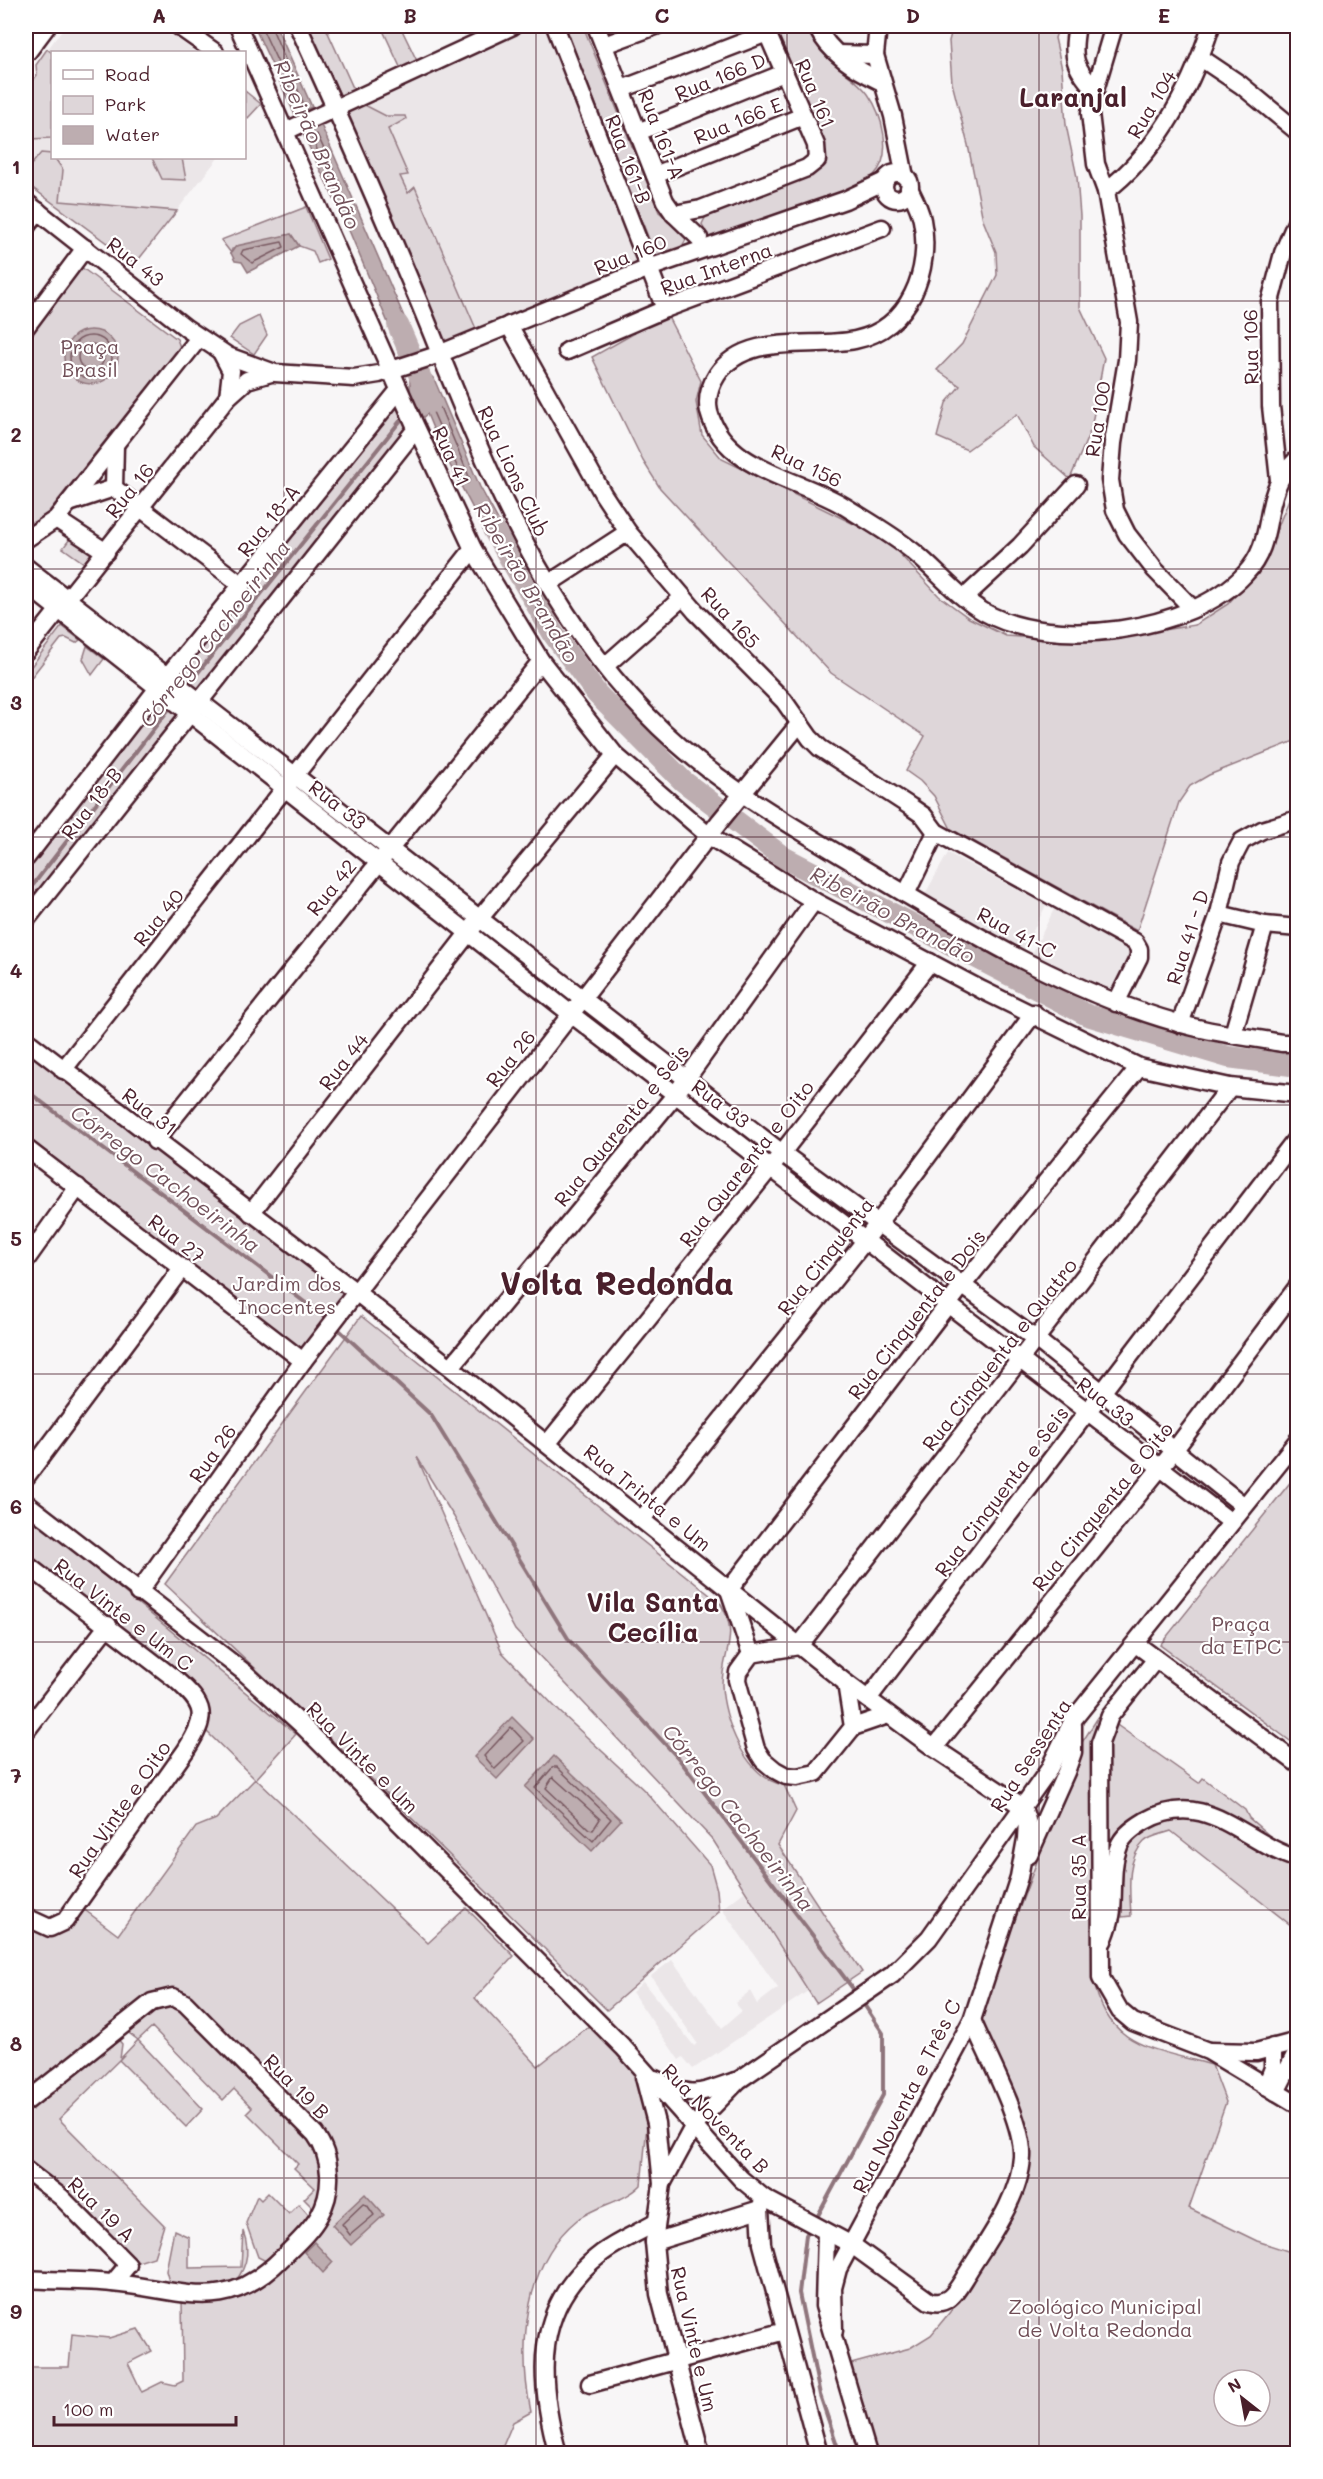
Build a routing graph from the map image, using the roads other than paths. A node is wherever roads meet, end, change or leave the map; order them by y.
1 (44, 26) edge
2 (178, 26) edge
3 (298, 26) edge
4 (513, 26) edge
5 (555, 26) edge
6 (596, 26) edge
7 (656, 26) edge
8 (816, 26) edge
9 (878, 26) edge
10 (1077, 26) edge
11 (1114, 26) edge
12 (1211, 26) edge
13 (766, 29) edge
14 (241, 31) edge
15 (604, 45) junction
16 (26, 50) edge
17 (214, 51) edge
18 (838, 54) junction
19 (875, 55) junction
20 (1201, 58) junction
21 (784, 73) junction
22 (246, 75) edge
23 (882, 82) junction
24 (622, 89) junction
25 (267, 90) junction
26 (1095, 90) junction
27 (328, 111) junction
28 (803, 117) junction
29 (290, 130) junction
30 (638, 132) junction
31 (1298, 132) edge
32 (655, 176) junction
33 (896, 186) junction
34 (1106, 191) junction
35 (32, 206) edge
36 (701, 209) junction
37 (674, 214) junction
38 (1297, 221) edge
39 (26, 227) edge
40 (882, 228) dead end
41 (700, 243) junction
42 (84, 248) junction
43 (649, 268) junction
44 (665, 309) junction
45 (509, 325) junction
46 (26, 327) edge
47 (199, 338) junction
48 (567, 351) dead end
49 (221, 352) junction
50 (437, 355) junction
51 (393, 371) junction
52 (275, 373) junction
53 (399, 390) junction
54 (228, 397) junction
55 (416, 427) junction
56 (115, 445) junction
57 (1298, 458) edge
58 (1279, 480) junction
59 (1076, 484) dead end
60 (114, 488) junction
61 (69, 503) junction
62 (142, 508) junction
63 (56, 519) junction
64 (628, 532) junction
65 (26, 539) edge
66 (473, 549) junction
67 (106, 552) junction
68 (26, 567) edge
69 (26, 584) edge
70 (548, 584) junction
71 (242, 585) junction
72 (683, 597) junction
73 (965, 597) junction
74 (63, 604) junction
75 (1192, 608) junction
76 (26, 651) edge
77 (541, 661) junction
78 (605, 666) junction
79 (165, 683) junction
80 (192, 705) junction
81 (800, 723) junction
82 (615, 755) junction
83 (291, 783) junction
84 (742, 795) junction
85 (1298, 819) edge
86 (936, 832) junction
87 (709, 836) junction
88 (391, 849) junction
89 (26, 858) edge
90 (378, 862) junction
91 (906, 894) junction
92 (814, 901) junction
93 (1219, 914) junction
94 (480, 918) junction
95 (26, 920) edge
96 (1265, 925) junction
97 (1298, 928) edge
98 (469, 934) junction
99 (930, 962) junction
100 (584, 998) junction
101 (1116, 1003) junction
102 (571, 1014) junction
103 (1034, 1014) junction
104 (1180, 1024) junction
105 (1233, 1034) junction
106 (26, 1040) edge
107 (1298, 1043) edge
108 (1139, 1067) junction
109 (63, 1070) junction
110 (686, 1079) junction
111 (1230, 1087) junction
112 (1298, 1094) edge
113 (675, 1095) junction
114 (1298, 1136) edge
115 (155, 1141) junction
116 (26, 1148) edge
117 (777, 1160) junction
118 (78, 1187) junction
119 (251, 1213) junction
120 (878, 1225) junction
121 (864, 1242) junction
122 (26, 1260) edge
123 (182, 1268) junction
124 (963, 1286) junction
125 (1298, 1286) edge
126 (356, 1292) junction
127 (949, 1305) junction
128 (1037, 1340) junction
129 (1020, 1360) junction
130 (303, 1361) junction
131 (451, 1367) junction
132 (1102, 1394) junction
133 (1086, 1413) junction
134 (1298, 1440) edge
135 (547, 1444) junction
136 (1173, 1452) junction
137 (1159, 1469) junction
138 (26, 1477) edge
139 (26, 1503) edge
140 (1244, 1506) junction
141 (642, 1519) junction
142 (1232, 1522) junction
143 (26, 1564) edge
144 (729, 1590) junction
145 (138, 1593) junction
146 (108, 1625) junction
147 (1136, 1644) junction
148 (799, 1646) junction
149 (750, 1654) junction
150 (1156, 1659) junction
151 (846, 1683) junction
152 (196, 1697) joint
153 (868, 1699) junction
154 (888, 1715) junction
155 (1073, 1720) junction
156 (853, 1727) junction
157 (26, 1731) edge
158 (934, 1748) junction
159 (1298, 1764) edge
160 (1023, 1807) junction
161 (1298, 1859) edge
162 (1019, 1877) junction
163 (26, 1917) edge
164 (1099, 1950) junction
165 (972, 2020) junction
166 (1298, 2041) edge
167 (1273, 2047) junction
168 (1298, 2049) edge
169 (1208, 2051) junction
170 (644, 2073) junction
171 (739, 2080) junction
172 (1286, 2094) edge
173 (26, 2102) edge
174 (693, 2127) junction
175 (26, 2169) edge
176 (662, 2184) junction
177 (762, 2204) junction
178 (655, 2223) junction
179 (817, 2227) junction
180 (654, 2242) junction
181 (852, 2245) junction
182 (26, 2279) edge
183 (113, 2283) junction
184 (785, 2331) junction
185 (834, 2331) junction
186 (676, 2360) junction
187 (590, 2384) dead end
188 (558, 2454) edge
189 (701, 2454) edge
190 (819, 2454) edge
191 (868, 2454) edge

1 - 16 main road
2 - 17 street
3 - 27 street
4 - 27 street
5 - 43 street, Rua 161-B
6 - 15 street, Rua 161-A
7 - 15 street
8 - 18 street
9 - 19 street, Rua 156
10 - 26 street
11 - 26 street, Rua 100
12 - 20 street, Rua 104
13 - 21 street, Rua 161
13 - 24 street
14 - 25 street, Rua 41
15 - 24 street, Rua 161-A
18 - 19 street
18 - 23 street
19 - 23 street, Rua 156
20 - 31 street
20 - 34 street, Rua 104
21 - 28 street, Rua 161
21 - 30 street, Rua 166 D
22 - 25 street
23 - 33 street, Rua 156
24 - 30 street, Rua 161-A
25 - 29 street, Rua 41
26 - 34 street, Rua 100
27 - 29 street
27 - 50 street, Rua Lions Club
28 - 32 street, Rua 166 E
28 - 36 street, Rua 161
29 - 51 street, Rua 41
30 - 32 street, Rua 161-A
32 - 37 street, Rua 161-A
33 - 41 street, Rua 160
33 - 73 street, Rua 156
34 - 75 street, Rua 100
35 - 39 street
35 - 42 street, Rua 43
36 - 37 street, Rua 161
36 - 41 street
37 - 41 street, Rua 161-A
38 - 58 street, Rua 106
40 - 44 street, Rua Interna
41 - 43 street, Rua 160
42 - 46 street
42 - 47 street, Rua 43
43 - 44 street, Rua 161-B
43 - 45 street, Rua 160
44 - 48 street, Rua Interna
45 - 50 street, Rua 160
45 - 64 street, Rua 165
47 - 49 street, Rua 43
47 - 56 street
49 - 52 street, Rua 43
49 - 54 street
50 - 51 street
50 - 70 street, Rua Lions Club
51 - 52 street, Rua 43
51 - 53 street, Rua 41
52 - 54 street, Rua 16
53 - 55 street, Rua 41
53 - 71 street, Rua 18-A
54 - 62 street, Rua 16
55 - 66 street, Rua 41
55 - 80 street, Rua 18-B
56 - 60 street
56 - 61 street
57 - 58 street
58 - 75 street
59 - 73 street
60 - 61 street
60 - 62 street
61 - 63 street
62 - 67 street, Rua 16
62 - 71 street
63 - 65 street
63 - 67 street
64 - 70 street
64 - 72 street, Rua 165
66 - 77 street, Rua 41
66 - 83 street, Rua 40
67 - 74 street, Rua 16
68 - 74 street
69 - 74 street
70 - 78 street, Rua Lions Club
71 - 79 street, Rua 18-A
72 - 78 street
72 - 81 street, Rua 165
73 - 75 street, Rua 156
74 - 76 street, Rua 16
74 - 79 street
77 - 82 street, Rua 41
77 - 88 street, Rua 42
78 - 84 street, Rua Lions Club
79 - 80 street, Rua 33
79 - 89 street, Rua 18-A
80 - 83 street, Rua 33
80 - 95 street, Rua 18-B
81 - 84 street, Rua 26
81 - 86 street, Rua 165
82 - 87 street, Rua 41
82 - 94 street, Rua 44
83 - 88 street, Rua 33
83 - 90 street, Rua 33
83 - 109 street, Rua 40
84 - 87 street, Rua 26
84 - 91 street, Rua 41-C
85 - 93 street, Rua 41 - D
86 - 91 street
86 - 101 street, Rua 165
87 - 92 street, Rua 41
87 - 100 street, Rua 26
88 - 90 street, Rua 42
88 - 94 street, Rua 33
90 - 98 street, Rua 33
90 - 115 street, Rua 42
91 - 101 street, Rua 41-C
92 - 99 street, Rua 41
92 - 110 street, Rua Quarenta e Seis
93 - 96 street
93 - 104 street, Rua 41 - D
94 - 98 street, Rua 44
94 - 100 street, Rua 33
96 - 97 street
96 - 105 street
98 - 102 street, Rua 33
98 - 119 street, Rua 44
99 - 103 street, Rua 41
99 - 117 street, Rua Quarenta e Oito
100 - 102 street, Rua 26
100 - 110 street, Rua 33
101 - 104 street, Rua 41-C
102 - 113 street, Rua 33
102 - 126 street, Rua 26
103 - 108 street, Rua 41
103 - 120 street, Rua Cinquenta
104 - 105 street, Rua 41-C
105 - 107 street, Rua 41-C
106 - 109 street, Rua 31
108 - 111 street, Rua 41
108 - 124 street, Rua Cinquenta e Dois
109 - 115 street, Rua 31
110 - 113 street, Rua Quarenta e Seis
110 - 117 street, Rua 33
111 - 112 street, Rua 41
111 - 128 street, Rua Cinquenta e Quatro
113 - 117 street, Rua 33
113 - 131 street, Rua Quarenta e Seis
114 - 132 street, Rua Cinquenta e Seis
115 - 119 street, Rua 31
116 - 118 street, Rua 27
117 - 120 street, Rua 33
117 - 121 street, Rua 33
117 - 135 street, Rua Quarenta e Oito
118 - 122 street
118 - 123 street, Rua 27
119 - 126 street, Rua Trinta e Um
120 - 121 street, Rua Cinquenta
120 - 124 street, Rua 33
121 - 127 street, Rua 33
121 - 141 street, Rua Cinquenta
123 - 130 street, Rua 27
123 - 138 street
124 - 127 street, Rua Cinquenta e Dois
124 - 128 street, Rua 33
125 - 136 street, Rua Cinquenta e Oito
126 - 130 street, Rua 26
126 - 131 street, Rua Trinta e Um
127 - 129 street, Rua 33
127 - 144 street, Rua Cinquenta e Dois
128 - 129 street, Rua Cinquenta e Quatro
128 - 132 street, Rua 33
129 - 133 street, Rua 33
129 - 148 street, Rua Cinquenta e Quatro
130 - 145 street, Rua 26
131 - 135 street, Rua Trinta e Um
132 - 133 street, Rua Cinquenta e Seis
132 - 136 street, Rua 33
133 - 137 street, Rua 33
133 - 153 street, Rua Cinquenta e Seis
134 - 140 street, Rua Sessenta
135 - 141 street, Rua Trinta e Um
136 - 137 street, Rua Cinquenta e Oito
136 - 140 street, Rua 33
137 - 142 street, Rua 33
137 - 158 street, Rua Cinquenta e Oito
139 - 145 street, Rua Vinte e Um
140 - 142 street, Rua Sessenta
141 - 144 street, Rua Trinta e Um
142 - 147 street, Rua Sessenta
143 - 146 street, Rua Vinte e Um C
144 - 148 street, Rua Trinta e Um
144 - 149 street
145 - 170 street, Rua Vinte e Um
146 - 152 street, Rua Vinte e Um C
146 - 157 street
147 - 150 street
147 - 155 street, Rua Sessenta
148 - 149 street
148 - 151 street, Rua Trinta e Um
149 - 156 street
150 - 159 street
150 - 164 street, Rua 35 A
151 - 153 street, Rua Trinta e Um
151 - 156 street
152 - 163 street, Rua Vinte e Oito
153 - 154 street, Rua Trinta e Um
154 - 156 street
154 - 158 street, Rua Trinta e Um
155 - 160 street, Rua Sessenta
155 - 162 street
158 - 160 street, Rua Trinta e Um
160 - 162 street, Rua Noventa e Três C
160 - 171 street, Rua Sessenta
161 - 164 street
162 - 165 street, Rua Noventa e Três C
164 - 169 street, Rua 35 A
165 - 181 street, Rua Noventa e Três C
165 - 181 street, Rua Noventa B
166 - 167 street, Rua 35 A
167 - 169 street, Rua 35 A
167 - 172 street
168 - 172 street
169 - 172 street, Rua 35 A
170 - 171 street
170 - 174 street, Rua Noventa B
170 - 176 street
171 - 174 street, Rua Vinte e Um
173 - 183 street, Rua 19 B
174 - 176 street, Rua Vinte e Um
174 - 177 street, Rua Noventa B
175 - 183 street, Rua 19 A
176 - 178 street, Rua Vinte e Um
177 - 179 street, Rua Noventa B
177 - 180 street
177 - 184 street
178 - 180 street, Rua Vinte e Um
178 - 188 street
179 - 181 street, Rua Noventa B
179 - 185 street, Rua Noventa e Três C
180 - 186 street, Rua Vinte e Um
181 - 185 street, Rua Noventa e Três C
182 - 183 street
184 - 186 street
184 - 190 street
185 - 191 street, Rua Noventa e Três C
186 - 187 street
186 - 189 street, Rua Vinte e Um

